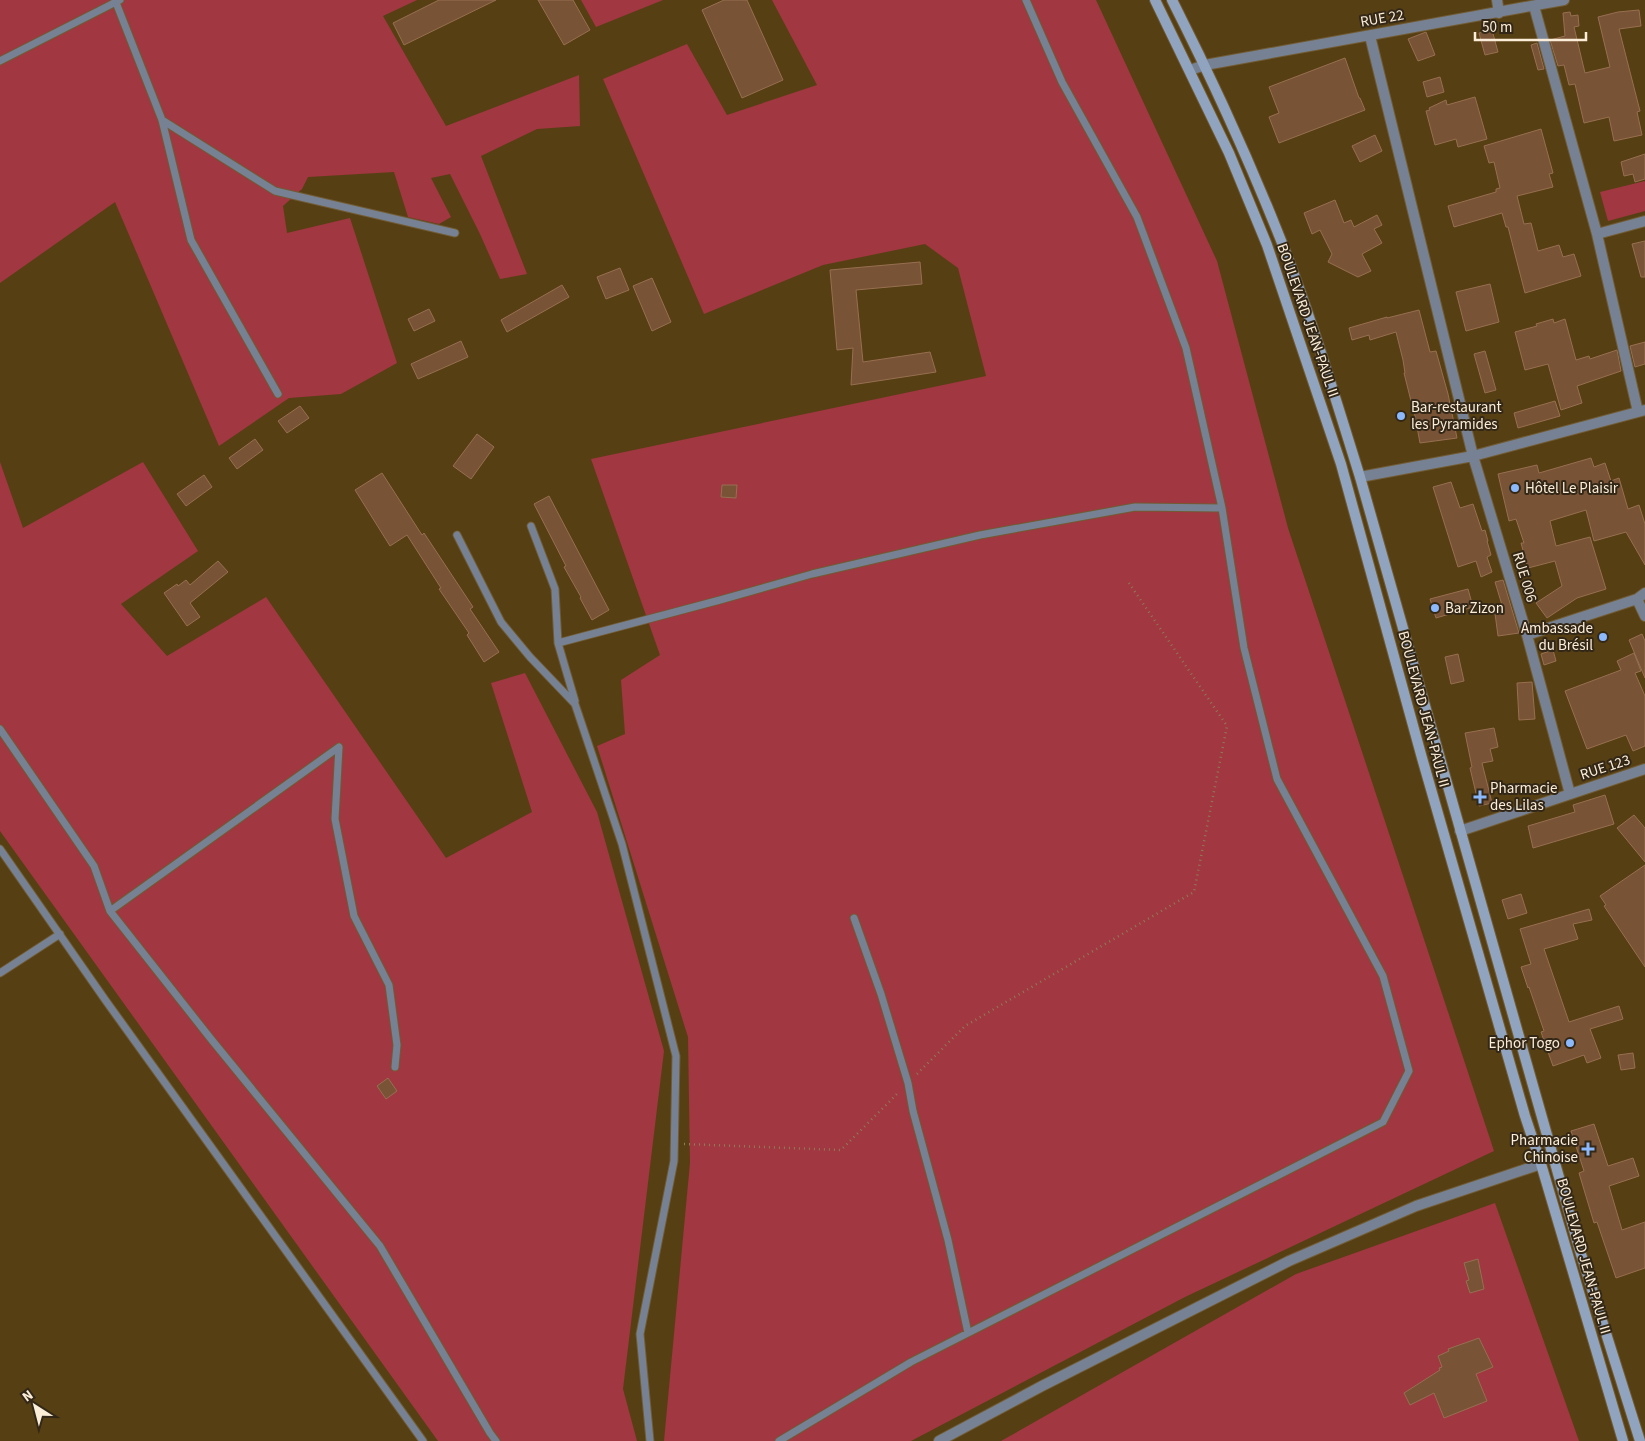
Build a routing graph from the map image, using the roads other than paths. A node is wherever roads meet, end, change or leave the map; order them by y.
1 (1026, 0) edge
2 (1155, 0) edge
3 (1172, 0) edge
4 (1497, 0) edge
5 (1564, 0) edge
6 (117, 1) edge
7 (1534, 6) junction
8 (1499, 13) junction
9 (1370, 36) junction
10 (0, 61) edge
11 (1205, 65) junction
12 (1190, 70) junction
13 (162, 120) junction
14 (1645, 221) edge
15 (455, 233) dead end
16 (1597, 234) junction
17 (278, 394) dead end
18 (1641, 411) edge
19 (1473, 456) junction
20 (1360, 477) junction
21 (1222, 508) junction
22 (531, 526) dead end
23 (458, 535) dead end
24 (1641, 596) edge
25 (1645, 616) edge
26 (1527, 635) junction
27 (558, 642) junction
28 (576, 704) junction
29 (0, 728) edge
30 (1645, 769) edge
31 (1570, 794) junction
32 (1460, 831) junction
33 (0, 849) edge
34 (110, 911) junction
35 (854, 918) dead end
36 (60, 934) junction
37 (0, 973) edge
38 (395, 1067) dead end
39 (1541, 1164) junction
40 (968, 1333) junction
41 (423, 1441) edge
42 (496, 1441) edge
43 (650, 1441) edge
44 (779, 1441) edge
45 (939, 1441) edge
46 (1623, 1441) edge
47 (1640, 1441) edge

1 - 21 lane
2 - 12 main road, BOULEVARD JEAN-PAUL II
3 - 11 main road, BOULEVARD JEAN-PAUL II
4 - 8 street
5 - 7 street, RUE 22
6 - 10 lane
6 - 13 lane
7 - 8 street, RUE 22
7 - 16 street
8 - 9 street, RUE 22
9 - 11 street, RUE 22
9 - 19 street, RUE 006
11 - 12 street, RUE 22
11 - 20 main road, BOULEVARD JEAN-PAUL II
12 - 39 main road, BOULEVARD JEAN-PAUL II
13 - 15 lane
13 - 17 lane
14 - 16 street
16 - 18 street
18 - 19 street
19 - 20 street
19 - 26 street, RUE 006
20 - 32 main road, BOULEVARD JEAN-PAUL II
21 - 27 lane
21 - 40 lane
22 - 27 lane
23 - 28 lane
24 - 25 street
24 - 26 street
26 - 31 street, RUE 006
27 - 28 lane
28 - 43 lane
29 - 34 lane
30 - 31 street, RUE 123
31 - 32 street, RUE 123
32 - 47 main road, BOULEVARD JEAN-PAUL II
33 - 36 lane
34 - 38 lane
34 - 42 lane
35 - 40 lane
36 - 37 lane
36 - 41 lane
39 - 45 street
39 - 46 main road, BOULEVARD JEAN-PAUL II
40 - 44 lane

